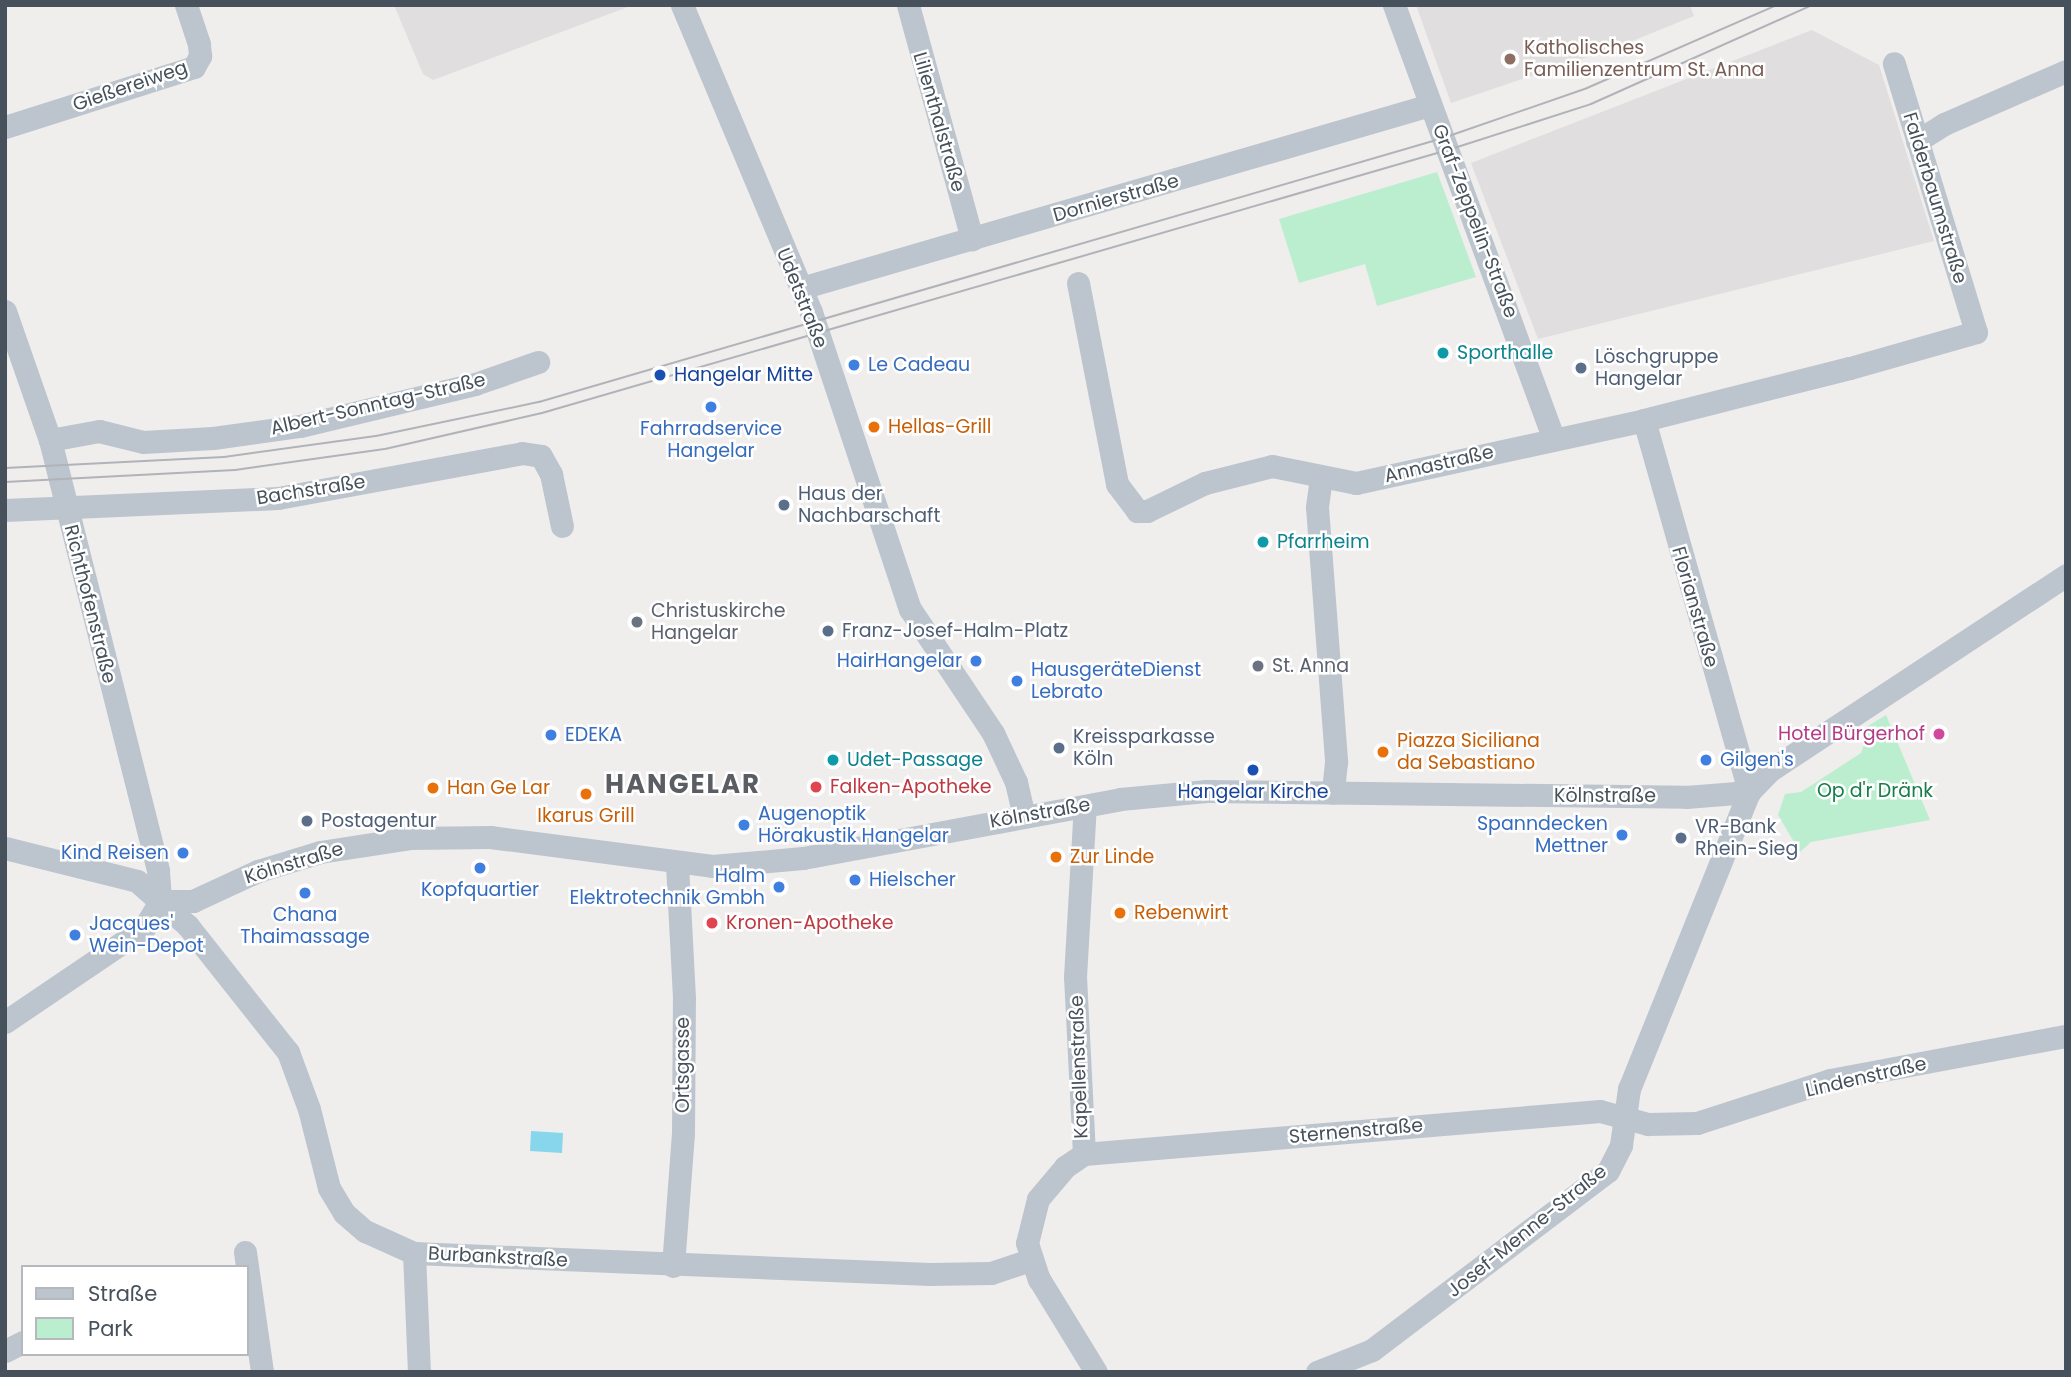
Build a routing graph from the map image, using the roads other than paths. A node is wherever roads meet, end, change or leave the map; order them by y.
1 (186, 5) edge
2 (682, 5) edge
3 (908, 5) edge
4 (1394, 5) edge
5 (1894, 63) dead end
6 (2066, 71) edge
7 (1430, 105) junction
8 (5, 127) edge
9 (1917, 141) junction
10 (972, 239) junction
11 (1078, 283) dead end
12 (800, 288) junction
13 (5, 311) edge
14 (1976, 332) joint
15 (538, 362) dead end
16 (1644, 420) junction
17 (1553, 438) junction
18 (50, 440) junction
19 (1321, 478) junction
20 (5, 510) edge
21 (67, 510) junction
22 (562, 527) dead end
23 (2066, 575) edge
24 (1333, 793) junction
25 (1749, 793) junction
26 (1085, 806) junction
27 (1024, 816) junction
28 (5, 848) edge
29 (677, 864) junction
30 (160, 901) junction
31 (5, 1022) edge
32 (2066, 1036) edge
33 (1627, 1117) junction
34 (1084, 1154) junction
35 (245, 1252) dead end
36 (414, 1252) junction
37 (1030, 1260) junction
38 (247, 1265) edge
39 (673, 1266) junction
40 (248, 1273) edge
41 (21, 1343) edge
42 (5, 1351) edge
43 (262, 1372) edge
44 (419, 1372) edge
45 (1096, 1372) edge
46 (1317, 1372) edge

1 - 8 street, Gießereiweg
2 - 12 street, Udetstraße
3 - 10 street, Lilienthalstraße
4 - 7 street, Graf-Zeppelin-Straße
5 - 9 street, Falderbaumstraße
6 - 9 street
7 - 10 street, Dornierstraße
7 - 17 street, Graf-Zeppelin-Straße
9 - 14 street, Falderbaumstraße
10 - 12 street, Dornierstraße
11 - 19 street, Annastraße
12 - 27 street, Udetstraße
13 - 18 street, Richthofenstraße
14 - 16 street, Annastraße
15 - 18 street, Albert-Sonntag-Straße
16 - 17 street, Annastraße
16 - 25 street, Florianstraße
17 - 19 street, Annastraße
18 - 21 street, Richthofenstraße
19 - 24 street
20 - 21 street, Bachstraße
21 - 22 street, Bachstraße
21 - 30 street, Richthofenstraße
23 - 25 street
24 - 25 street, Kölnstraße
24 - 26 street, Kölnstraße
25 - 33 street, Josef-Menne-Straße
26 - 27 street, Kölnstraße
26 - 34 street, Kapellenstraße
27 - 29 street, Kölnstraße
28 - 30 street, Burbankstraße
29 - 30 street, Kölnstraße
29 - 39 street, Ortsgasse
30 - 31 street
30 - 36 street, Burbankstraße
32 - 33 street, Lindenstraße
33 - 34 street, Sternenstraße
33 - 46 street, Josef-Menne-Straße
34 - 37 street, Kapellenstraße
35 - 38 street
36 - 39 street, Burbankstraße
36 - 44 street
37 - 39 street, Burbankstraße
37 - 45 street, Kapellenstraße
40 - 43 street
41 - 42 street

